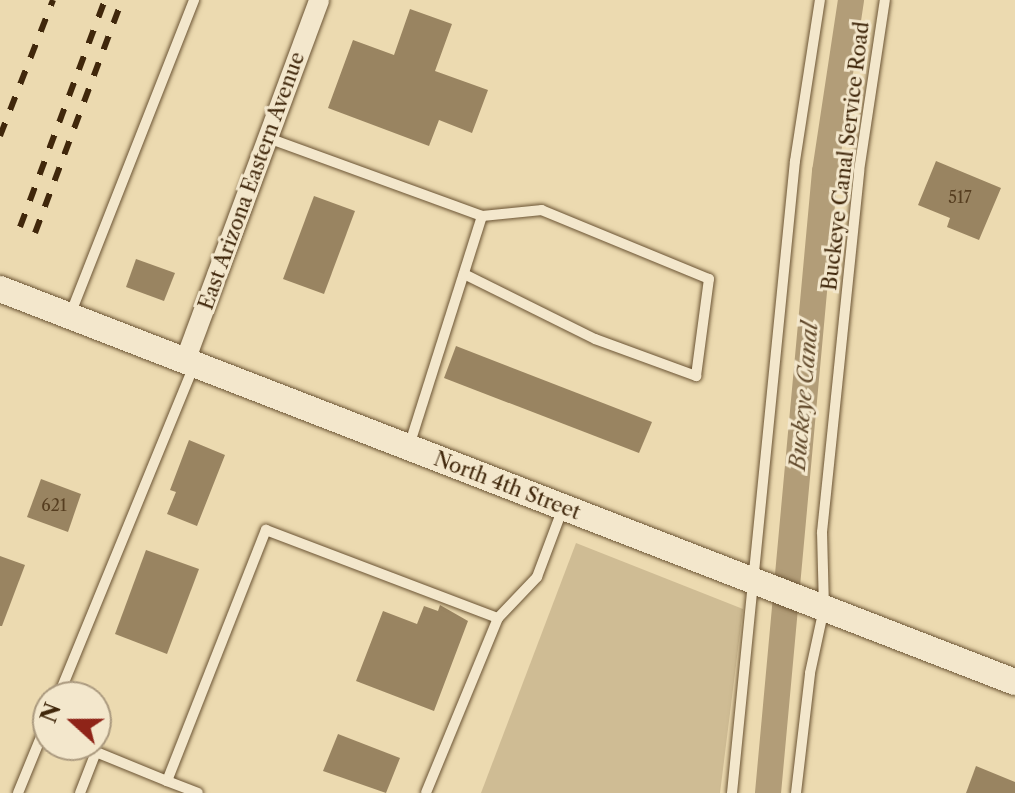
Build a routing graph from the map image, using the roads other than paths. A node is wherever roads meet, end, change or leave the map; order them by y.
1 (194, 0) edge
2 (319, 0) edge
3 (820, 0) edge
4 (885, 0) edge
5 (268, 138) junction
6 (482, 216) junction
7 (464, 274) junction
8 (0, 289) edge
9 (70, 316) junction
10 (189, 363) junction
11 (408, 447) junction
12 (563, 507) junction
13 (762, 584) junction
14 (818, 606) junction
15 (498, 618) junction
16 (64, 681) edge
17 (1015, 682) edge
18 (32, 759) edge
19 (167, 781) junction
20 (18, 793) edge
21 (80, 793) edge
22 (198, 793) edge
23 (426, 793) edge
24 (732, 793) edge
25 (796, 793) edge

1 - 9 lane
2 - 5 street, East Arizona Eastern Avenue
3 - 13 lane
4 - 14 lane, Buckeye Canal Service Road
5 - 6 lane
5 - 10 street, East Arizona Eastern Avenue
6 - 7 lane
6 - 7 lane
7 - 11 lane
8 - 9 street, North 4th Street
9 - 10 street, North 4th Street
10 - 11 street, North 4th Street
10 - 16 lane
11 - 12 street, North 4th Street
12 - 13 street, North 4th Street
12 - 15 lane
13 - 14 street, North 4th Street
13 - 24 lane
14 - 17 street, North 4th Street
14 - 25 lane, Buckeye Canal Service Road
15 - 19 lane
15 - 23 lane
18 - 20 lane
19 - 21 lane
19 - 22 lane

